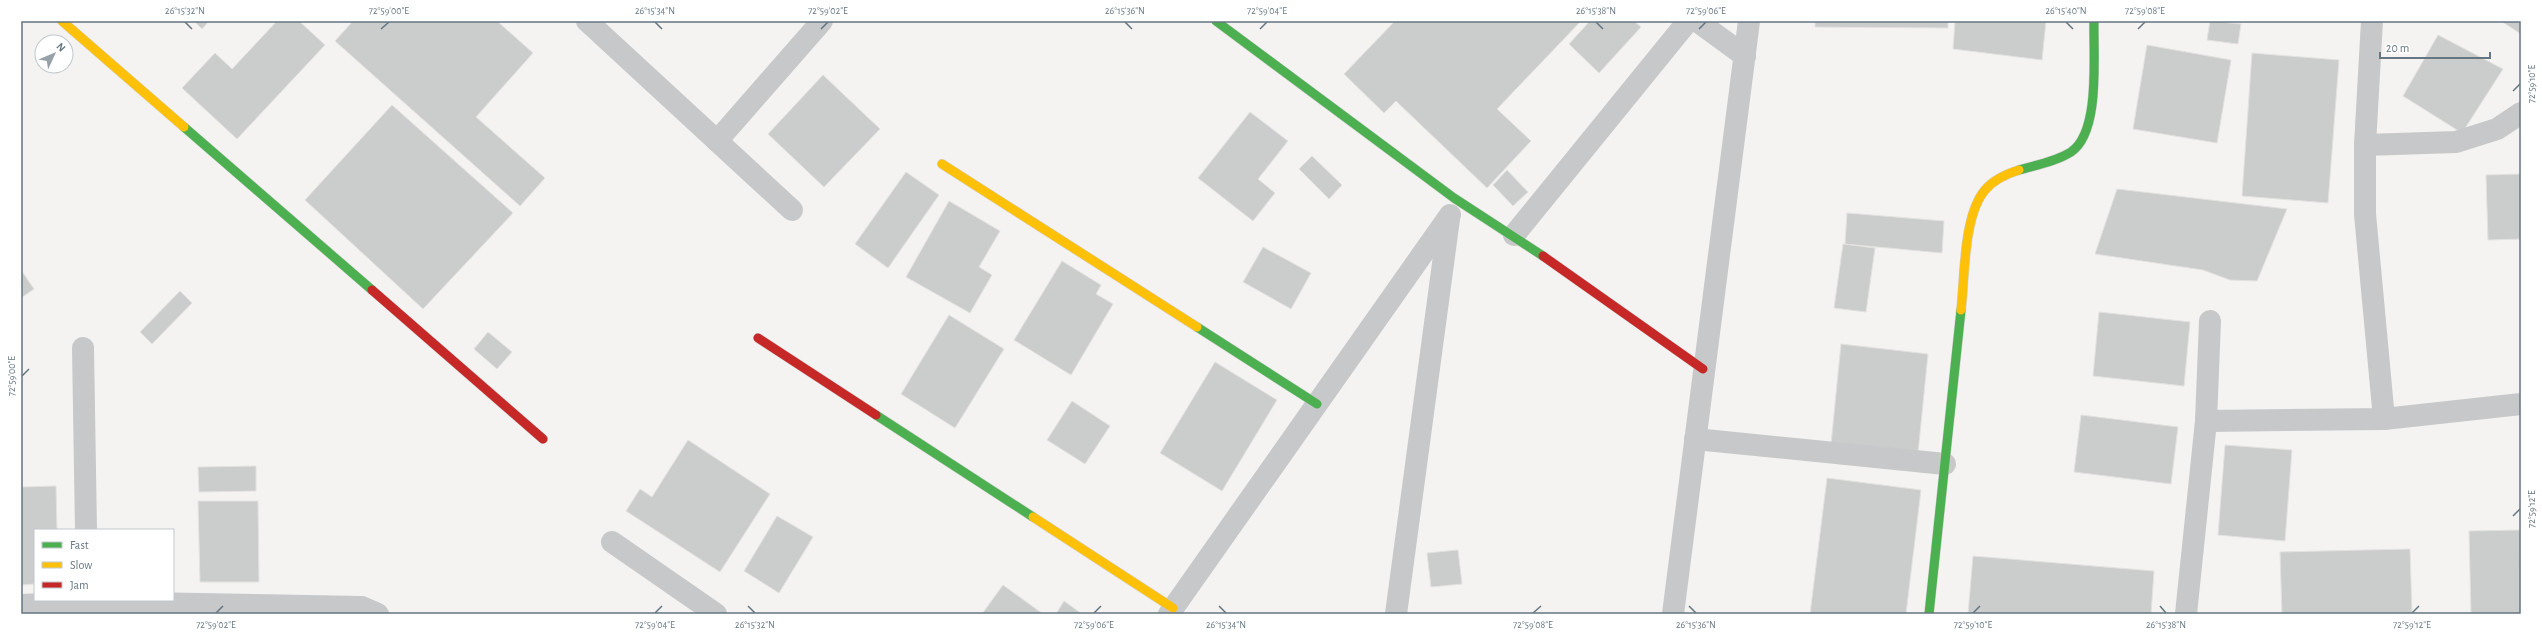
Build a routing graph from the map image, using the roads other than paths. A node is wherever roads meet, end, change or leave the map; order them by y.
1 (62, 21) edge
2 (587, 21) edge
3 (822, 21) edge
4 (1216, 21) edge
5 (1688, 21) edge
6 (1697, 21) edge
7 (1749, 21) edge
8 (2094, 21) edge
9 (2372, 21) edge
10 (1745, 56) junction
11 (2521, 113) edge
12 (717, 141) junction
13 (2365, 145) junction
14 (942, 164) dead end
15 (1452, 206) junction
16 (792, 210) dead end
17 (1514, 236) junction
18 (2210, 321) dead end
19 (758, 338) dead end
20 (83, 348) dead end
21 (1703, 369) junction
22 (1317, 404) junction
23 (2521, 404) edge
24 (2384, 419) junction
25 (2206, 421) junction
26 (543, 439) dead end
27 (1695, 440) junction
28 (1946, 464) junction
29 (86, 529) edge
30 (612, 542) dead end
31 (21, 605) edge
32 (87, 605) edge
33 (1171, 611) edge
34 (378, 614) edge
35 (716, 614) edge
36 (1396, 614) edge
37 (1673, 614) edge
38 (1929, 614) edge
39 (2186, 614) edge

1 - 26 street
2 - 12 street
3 - 12 street
4 - 15 street
5 - 17 street
6 - 10 street
7 - 10 street
8 - 28 street
9 - 13 street
10 - 21 street
11 - 13 street
12 - 16 street
13 - 24 street
14 - 22 street
15 - 17 street
15 - 22 street
15 - 36 street
17 - 21 street
18 - 25 street
19 - 33 street
20 - 29 street
21 - 27 street
22 - 33 street
23 - 24 street
24 - 25 street
25 - 39 street
27 - 28 street
27 - 37 street
28 - 38 street
30 - 35 street
31 - 32 street
32 - 34 street

